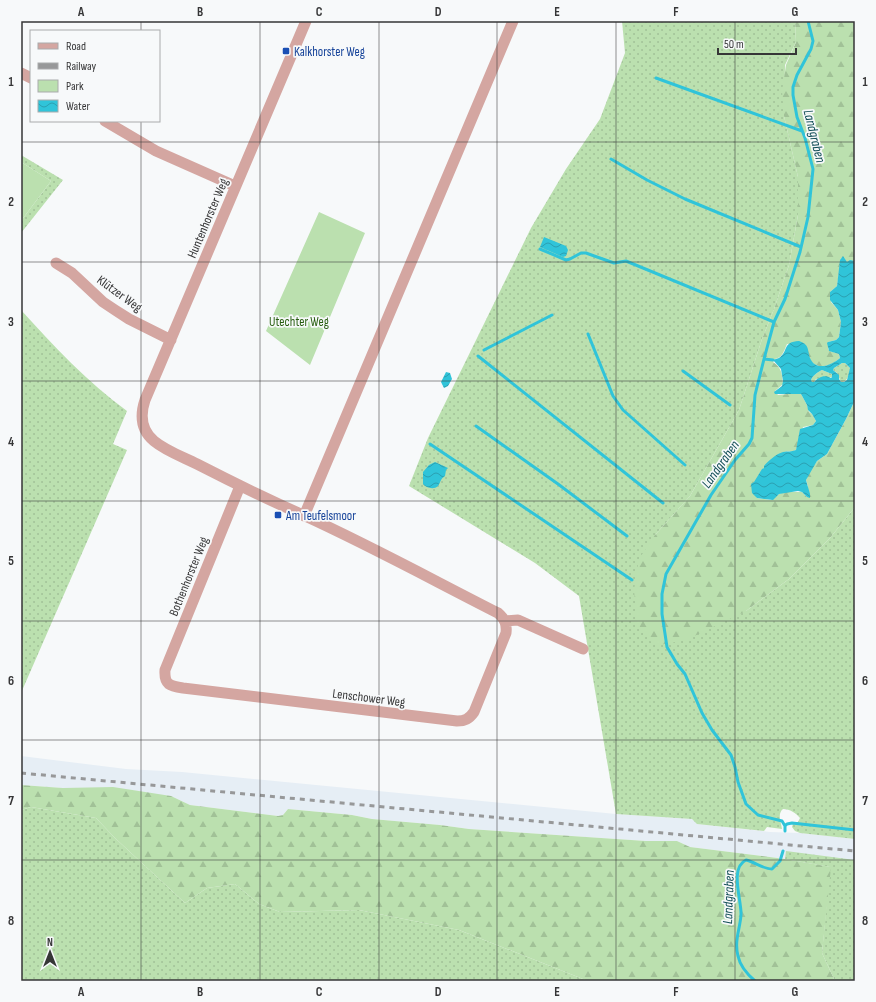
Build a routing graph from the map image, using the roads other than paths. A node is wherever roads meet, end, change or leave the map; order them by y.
1 (306, 21) edge
2 (513, 21) edge
3 (21, 73) edge
4 (30, 78) edge
5 (107, 122) edge
6 (236, 186) junction
7 (56, 263) dead end
8 (171, 340) junction
9 (240, 486) junction
10 (304, 516) junction
11 (505, 621) junction
12 (583, 650) dead end
13 (165, 677) joint

1 - 6 street, Huntenhorster Weg
2 - 10 street
3 - 4 street
5 - 6 street
6 - 8 street, Huntenhorster Weg
7 - 8 street, Klützer Weg
8 - 9 street, Huntenhorster Weg
9 - 10 street
9 - 13 street, Bothenhorster Weg
10 - 11 street
11 - 12 street
11 - 13 street, Lenschower Weg

